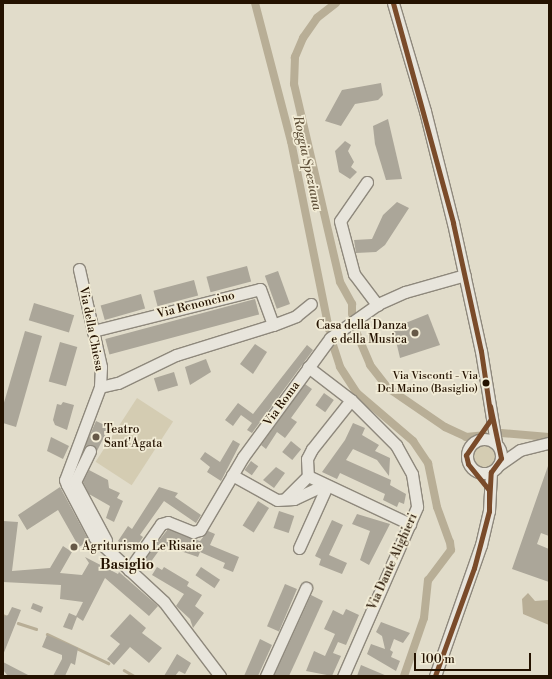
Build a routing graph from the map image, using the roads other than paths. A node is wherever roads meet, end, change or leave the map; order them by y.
1 (393, 3) edge
2 (367, 182) dead end
3 (79, 269) dead end
4 (465, 275) junction
5 (311, 304) dead end
6 (377, 305) junction
7 (273, 325) junction
8 (93, 330) junction
9 (308, 367) junction
10 (100, 387) junction
11 (351, 400) junction
12 (491, 419) junction
13 (479, 439) junction
14 (549, 443) edge
15 (497, 445) junction
16 (520, 450) junction
17 (90, 451) dead end
18 (500, 464) junction
19 (478, 472) junction
20 (491, 472) junction
21 (232, 475) junction
22 (308, 476) junction
23 (77, 477) junction
24 (65, 480) junction
25 (325, 485) junction
26 (489, 490) junction
27 (284, 500) junction
28 (410, 524) junction
29 (100, 539) junction
30 (299, 548) dead end
31 (129, 570) junction
32 (306, 588) dead end
33 (220, 676) edge
34 (266, 676) edge
35 (343, 676) edge
36 (435, 676) edge

1 - 4 street
2 - 6 street
3 - 8 street, Via della Chiesa
4 - 6 street, Via Roma
4 - 12 street
5 - 7 street
6 - 9 street, Via Roma
7 - 8 street, Via Renoncino
7 - 10 street
8 - 10 street, Via della Chiesa
9 - 11 street, Via Dante Alighieri
9 - 21 street, Via Roma
10 - 24 street, Via della Chiesa
11 - 22 street
11 - 28 street, Via Dante Alighieri
12 - 13 street
12 - 15 street
13 - 15 street
13 - 19 street
14 - 16 street
15 - 16 street
15 - 18 street
16 - 18 street
17 - 23 street
18 - 20 street
19 - 20 street
19 - 26 street
20 - 26 street
21 - 27 street
21 - 31 street, Via Roma
22 - 25 street
22 - 27 street
23 - 24 street
23 - 29 street
24 - 29 street
25 - 27 street
25 - 28 street
25 - 30 street
26 - 36 street
28 - 35 street, Via Dante Alighieri
29 - 31 street
31 - 33 street
32 - 34 street

